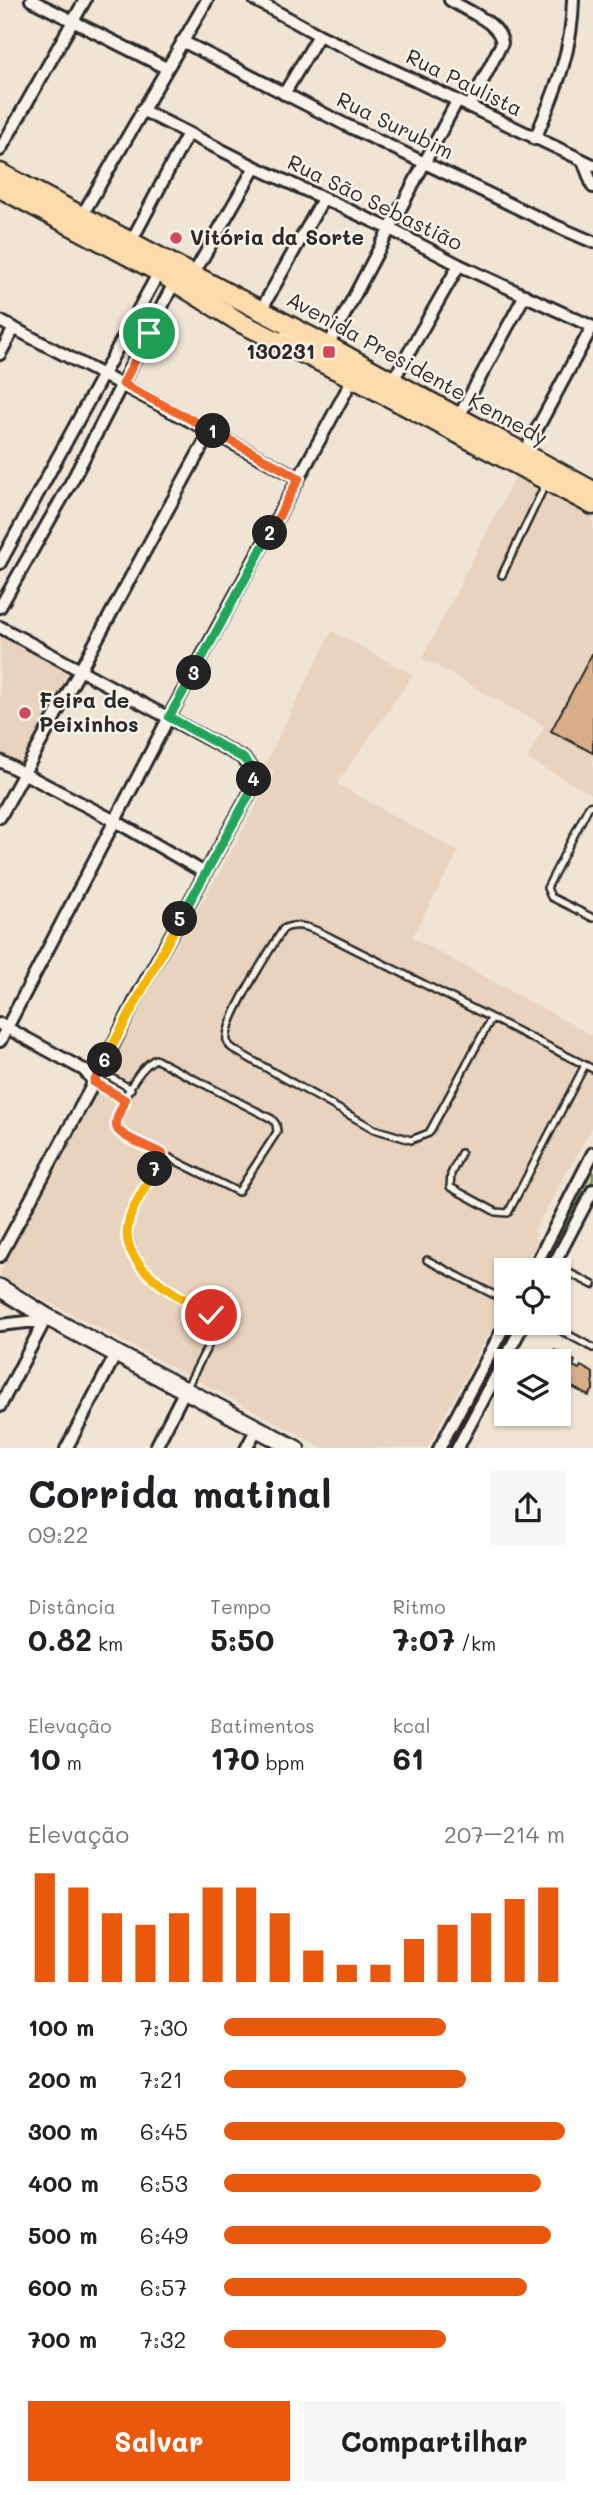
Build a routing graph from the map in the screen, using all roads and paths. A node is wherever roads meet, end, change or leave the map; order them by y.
1 (31, 0) edge
2 (85, 0) edge
3 (207, 0) edge
4 (255, 0) edge
5 (450, 0) edge
6 (573, 0) edge
7 (274, 4) edge
8 (465, 6) edge
9 (74, 23) junction
10 (319, 35) junction
11 (182, 41) junction
12 (166, 68) junction
13 (284, 94) junction
14 (457, 101) junction
15 (470, 107) junction
16 (142, 110) junction
17 (188, 133) junction
18 (536, 139) junction
19 (0, 150) edge
20 (426, 162) junction
21 (589, 164) edge
22 (255, 167) junction
23 (0, 173) edge
24 (593, 187) edge
25 (0, 188) edge
26 (323, 198) junction
27 (81, 217) junction
28 (390, 229) junction
29 (131, 242) junction
30 (593, 242) edge
31 (459, 265) junction
32 (159, 272) junction
33 (175, 281) junction
34 (197, 281) junction
35 (525, 295) junction
36 (250, 314) junction
37 (0, 321) edge
38 (593, 327) edge
39 (14, 328) junction
40 (279, 332) dead end
41 (328, 346) junction
42 (0, 354) edge
43 (312, 358) junction
44 (356, 371) junction
45 (104, 374) junction
46 (392, 382) junction
47 (123, 384) junction
48 (458, 418) junction
49 (211, 430) junction
50 (524, 453) junction
51 (52, 467) junction
52 (299, 478) junction
53 (73, 479) junction
54 (548, 480) junction
55 (593, 491) edge
56 (593, 505) edge
57 (13, 539) junction
58 (32, 551) junction
59 (0, 563) edge
60 (502, 575) dead end
61 (0, 607) edge
62 (0, 627) edge
63 (79, 670) junction
64 (169, 717) junction
65 (0, 761) edge
66 (23, 774) junction
67 (593, 806) edge
68 (0, 817) edge
69 (117, 822) junction
70 (205, 873) junction
71 (593, 918) edge
72 (491, 1019) junction
73 (4, 1026) edge
74 (0, 1041) edge
75 (585, 1065) junction
76 (593, 1069) edge
77 (97, 1076) junction
78 (131, 1089) junction
79 (125, 1100) junction
80 (461, 1153) dead end
81 (593, 1153) edge
82 (163, 1154) junction
83 (593, 1191) edge
84 (0, 1256) edge
85 (539, 1258) edge
86 (558, 1258) edge
87 (427, 1260) dead end
88 (571, 1276) edge
89 (593, 1285) edge
90 (0, 1288) edge
91 (494, 1295) edge
92 (46, 1318) junction
93 (0, 1325) edge
94 (500, 1335) edge
95 (518, 1335) edge
96 (569, 1335) edge
97 (593, 1348) edge
98 (116, 1354) junction
99 (185, 1390) junction
100 (0, 1406) edge
101 (257, 1428) junction
102 (448, 1432) junction
103 (459, 1444) edge
104 (66, 1448) edge
105 (155, 1448) edge
106 (246, 1448) edge
107 (296, 1448) edge
108 (439, 1448) edge

1 - 9 street
2 - 9 street
3 - 11 street
4 - 7 street, Rua Paulista
5 - 8 street
6 - 18 street
7 - 10 street, Rua Paulista
8 - 15 street
9 - 12 street
9 - 19 street
10 - 13 street
10 - 14 street, Rua Paulista
11 - 12 street
11 - 13 street, Rua Surubim
12 - 16 street
13 - 20 street, Rua Surubim
14 - 15 street, Rua Paulista
14 - 20 street
15 - 18 street, Rua Paulista
16 - 17 street, Rua São Sebastião
16 - 27 street
17 - 22 street, Rua São Sebastião
17 - 29 street
18 - 21 street, Rua Paulista
20 - 28 street
20 - 30 street, Rua Surubim
21 - 24 street
22 - 26 street, Rua São Sebastião
22 - 34 street
23 - 27 main road, Avenida Presidente Kennedy
25 - 32 main road, Avenida Presidente Kennedy
26 - 28 street, Rua São Sebastião
26 - 36 street
27 - 29 main road, Avenida Presidente Kennedy
28 - 31 street, Rua São Sebastião
28 - 41 street
29 - 34 main road, Avenida Presidente Kennedy
31 - 35 street, Rua São Sebastião
31 - 46 street
32 - 33 main road, Avenida Presidente Kennedy
32 - 45 street
33 - 36 main road, Avenida Presidente Kennedy
33 - 47 street
34 - 36 main road, Avenida Presidente Kennedy
35 - 38 street, Rua São Sebastião
35 - 48 street
36 - 41 main road, Avenida Presidente Kennedy
36 - 43 main road, Avenida Presidente Kennedy
37 - 39 street
38 - 50 street
39 - 42 street
39 - 45 street
40 - 43 lane, Avenida Presidente Kennedy
41 - 44 main road, Avenida Presidente Kennedy
43 - 44 main road, Avenida Presidente Kennedy
44 - 46 main road, Avenida Presidente Kennedy
44 - 52 street
44 - 54 main road, Avenida Presidente Kennedy
45 - 47 street
45 - 51 street
46 - 48 main road, Avenida Presidente Kennedy
47 - 49 street
47 - 53 street
48 - 50 main road, Avenida Presidente Kennedy
49 - 52 street
49 - 63 street
50 - 55 main road, Avenida Presidente Kennedy
51 - 53 street
51 - 57 street
52 - 64 street
53 - 58 street
54 - 56 main road, Avenida Presidente Kennedy
54 - 60 lane
57 - 58 street
57 - 59 street
58 - 61 street
62 - 63 street
63 - 64 street
63 - 66 street
64 - 69 street
64 - 70 street
65 - 66 street
66 - 68 street
66 - 69 street
67 - 71 lane
69 - 70 street
69 - 73 street
70 - 77 street
72 - 72 lane
72 - 75 lane
73 - 74 street
73 - 77 street
75 - 76 lane
75 - 80 lane
77 - 78 lane
77 - 79 lane
77 - 84 street
78 - 79 lane
78 - 82 lane
79 - 82 lane
81 - 85 street
82 - 99 lane
83 - 86 street
87 - 91 lane
88 - 89 lane
90 - 92 street
92 - 93 street
92 - 98 street
92 - 100 street
94 - 102 street
95 - 103 street
96 - 97 lane
98 - 99 street
98 - 104 street
99 - 101 street
99 - 105 street
101 - 106 street
101 - 107 street
102 - 103 street
102 - 108 street

